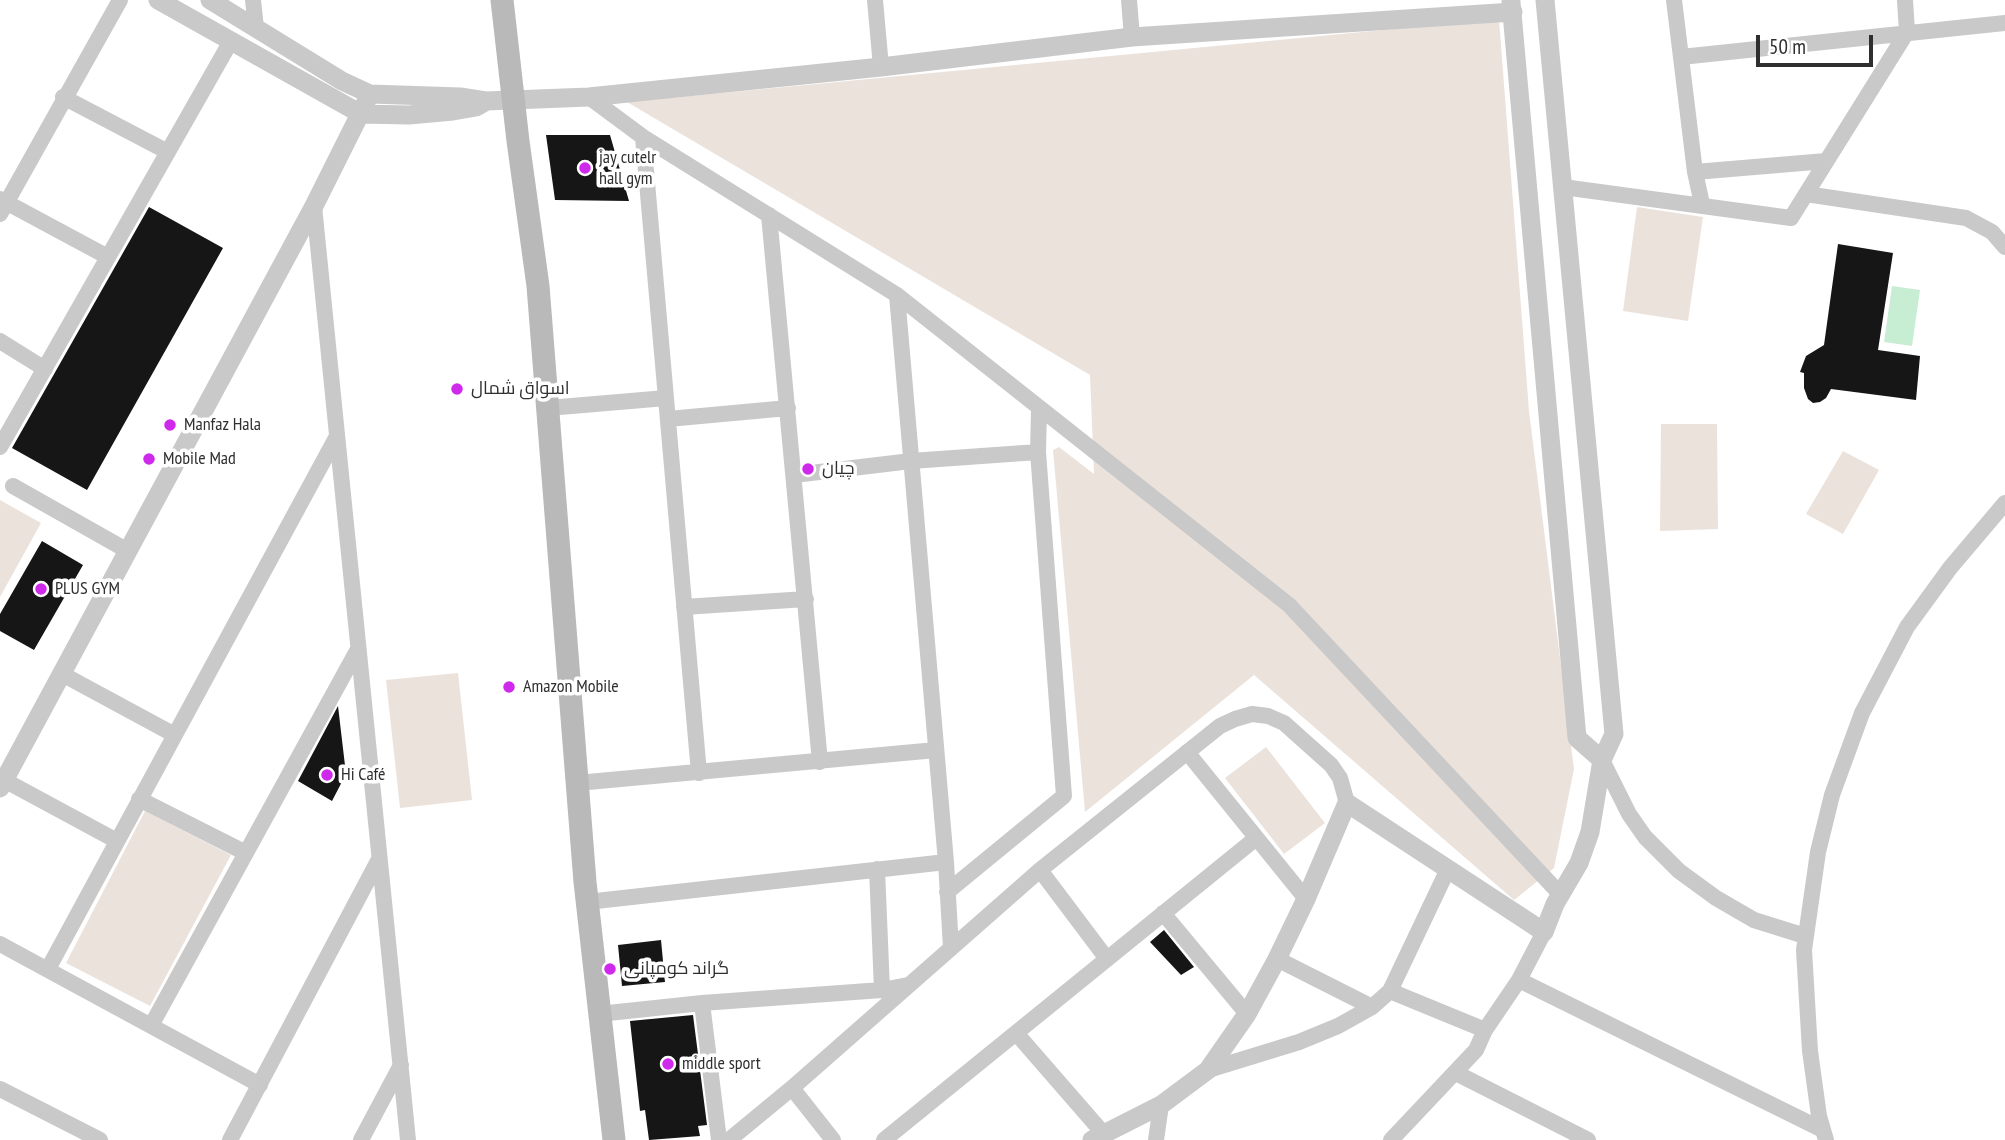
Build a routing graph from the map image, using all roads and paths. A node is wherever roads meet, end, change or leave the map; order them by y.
1 (120, 0) edge
2 (158, 0) edge
3 (209, 0) edge
4 (253, 0) edge
5 (502, 0) edge
6 (875, 0) edge
7 (1129, 0) edge
8 (1545, 0) edge
9 (1674, 0) edge
10 (1905, 0) edge
11 (1512, 6) edge
12 (2005, 23) edge
13 (256, 28) junction
14 (1907, 32) junction
15 (1132, 37) junction
16 (231, 41) junction
17 (1681, 57) junction
18 (881, 66) junction
19 (370, 94) junction
20 (63, 97) junction
21 (589, 97) junction
22 (486, 101) junction
23 (513, 102) junction
24 (361, 114) junction
25 (1557, 121) junction
26 (1524, 126) junction
27 (643, 136) junction
28 (168, 152) junction
29 (1826, 161) junction
30 (1695, 172) junction
31 (1563, 187) junction
32 (1806, 194) junction
33 (1702, 204) junction
34 (2, 205) edge
35 (314, 206) junction
36 (769, 215) junction
37 (2004, 243) edge
38 (108, 257) junction
39 (897, 295) junction
40 (0, 341) edge
41 (45, 369) junction
42 (666, 397) junction
43 (548, 408) junction
44 (788, 408) junction
45 (1039, 410) junction
46 (668, 419) junction
47 (337, 436) junction
48 (0, 447) edge
49 (1038, 452) junction
50 (911, 461) junction
51 (794, 475) junction
52 (13, 486) dead end
53 (2005, 503) edge
54 (128, 551) junction
55 (806, 598) junction
56 (684, 607) junction
57 (358, 649) junction
58 (62, 674) junction
59 (173, 734) junction
60 (936, 750) junction
61 (1187, 752) junction
62 (1602, 760) junction
63 (820, 762) junction
64 (699, 773) junction
65 (577, 783) junction
66 (2, 784) edge
67 (139, 799) junction
68 (1347, 803) junction
69 (1255, 839) junction
70 (117, 841) junction
71 (246, 853) junction
72 (379, 861) junction
73 (946, 862) junction
74 (877, 869) junction
75 (1448, 869) junction
76 (1040, 870) junction
77 (947, 892) junction
78 (1561, 895) junction
79 (1306, 899) junction
80 (587, 902) junction
81 (1163, 914) junction
82 (1544, 932) junction
83 (1805, 936) junction
84 (0, 944) edge
85 (951, 948) junction
86 (1107, 959) junction
87 (1277, 959) junction
88 (48, 970) junction
89 (1519, 980) junction
90 (911, 985) junction
91 (882, 990) junction
92 (1390, 991) junction
93 (702, 1003) junction
94 (1373, 1007) junction
95 (599, 1014) junction
96 (1247, 1014) junction
97 (152, 1024) junction
98 (1485, 1030) junction
99 (1016, 1032) junction
100 (401, 1065) junction
101 (1208, 1070) junction
102 (1457, 1073) junction
103 (260, 1085) junction
104 (792, 1088) junction
105 (0, 1089) edge
106 (1161, 1105) junction
107 (1824, 1135) edge
108 (1097, 1137) edge
109 (100, 1140) edge
110 (230, 1140) edge
111 (361, 1140) edge
112 (408, 1140) edge
113 (614, 1140) edge
114 (719, 1140) edge
115 (729, 1140) edge
116 (832, 1140) edge
117 (884, 1140) edge
118 (1156, 1140) edge
119 (1391, 1140) edge
120 (1588, 1140) edge

1 - 20 street
2 - 16 street
3 - 13 street
4 - 13 street
5 - 23 main road
6 - 18 street
7 - 15 street
8 - 25 street
9 - 17 street
10 - 14 street
11 - 15 street
11 - 26 street
12 - 14 street
13 - 19 street
14 - 17 street
14 - 29 street
15 - 18 street
16 - 24 street
16 - 28 street
17 - 30 street
18 - 21 street
19 - 22 street
19 - 24 street
20 - 28 street
20 - 34 street
21 - 23 street
21 - 27 street
22 - 23 street
22 - 24 street
23 - 43 main road
24 - 35 street
25 - 26 street
25 - 31 street
26 - 62 street
27 - 36 street
27 - 42 street
28 - 38 street
29 - 30 street
29 - 32 street
30 - 33 street
31 - 33 street
31 - 62 street
32 - 33 street
32 - 37 street
34 - 38 street
35 - 47 street
35 - 54 street
36 - 39 street
36 - 44 street
38 - 41 street
39 - 45 street
39 - 50 street
40 - 41 street
41 - 48 street
42 - 43 street
42 - 46 street
43 - 65 main road
44 - 46 street
44 - 51 street
45 - 49 street
45 - 78 street
46 - 56 street
47 - 57 street
47 - 59 street
49 - 50 street
49 - 77 street
50 - 51 street
50 - 60 street
51 - 55 street
52 - 54 street
53 - 83 street
54 - 58 street
55 - 56 street
55 - 63 street
56 - 64 street
57 - 71 street
57 - 72 street
58 - 59 street
58 - 66 street
59 - 67 street
60 - 63 street
60 - 73 street
61 - 68 street
61 - 69 street
61 - 76 street
62 - 78 street
62 - 83 street
63 - 64 street
64 - 65 street
65 - 80 main road
66 - 70 street
67 - 70 street
67 - 71 street
68 - 75 street
68 - 79 street
69 - 79 street
69 - 81 street
70 - 88 street
71 - 97 street
72 - 100 street
72 - 103 street
73 - 74 street
73 - 77 street
74 - 80 street
74 - 91 street
75 - 82 street
75 - 92 street
76 - 85 street
76 - 86 street
77 - 85 street
78 - 82 street
79 - 87 street
80 - 95 main road
81 - 86 street
81 - 96 street
82 - 89 street
83 - 107 street
84 - 88 street
85 - 90 street
86 - 99 street
87 - 94 street
87 - 96 street
88 - 97 street
89 - 98 street
89 - 107 street
90 - 91 street
90 - 104 street
91 - 93 street
92 - 94 street
92 - 98 street
93 - 95 street
93 - 114 street
94 - 101 street
95 - 113 main road
96 - 101 street
97 - 103 street
98 - 102 street
99 - 108 street
99 - 117 street
100 - 111 street
100 - 112 street
101 - 106 street
102 - 119 street
102 - 120 street
103 - 110 street
104 - 115 street
104 - 116 street
105 - 109 street
106 - 108 street
106 - 118 street

